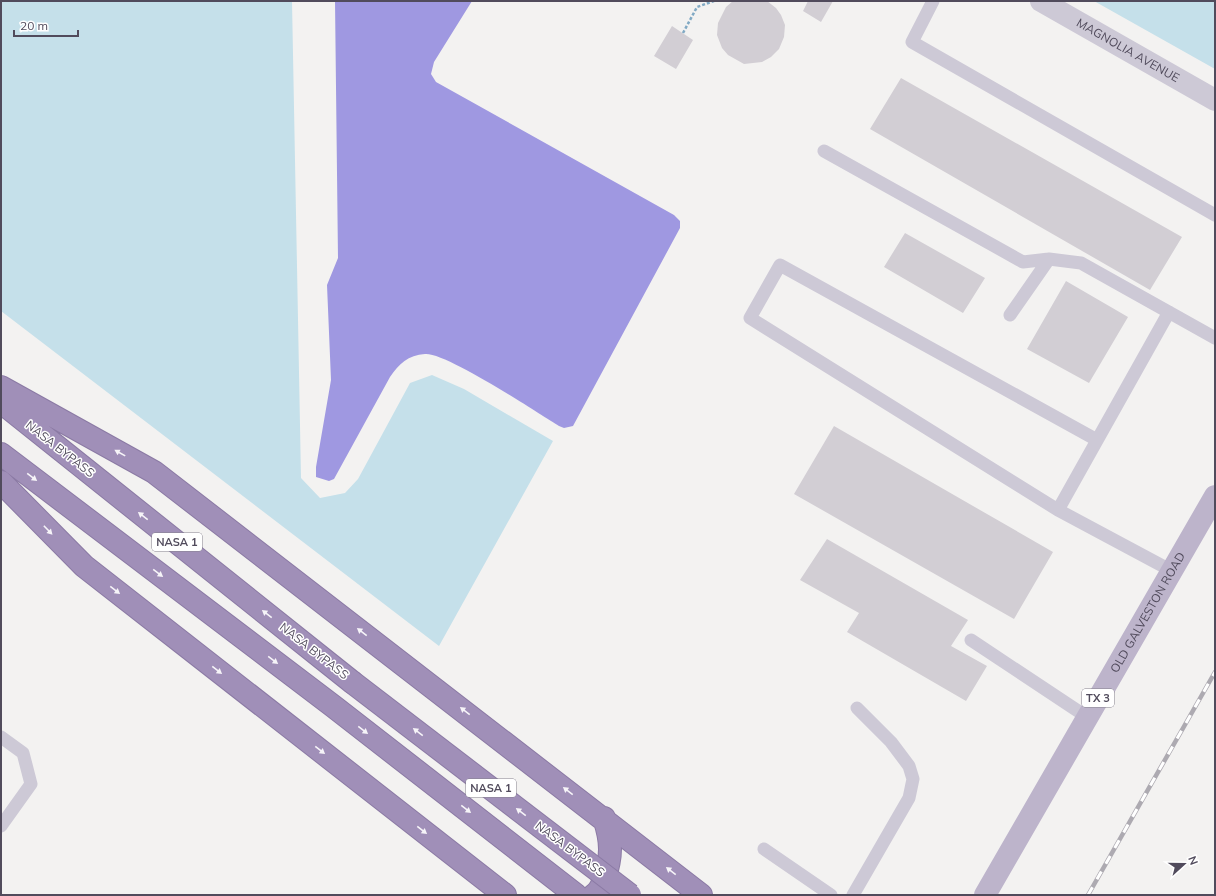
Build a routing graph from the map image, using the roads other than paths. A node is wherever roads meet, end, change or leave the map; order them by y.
1 (934, 1) edge
2 (1042, 1) edge
3 (1215, 100) edge
4 (824, 151) dead end
5 (1215, 215) edge
6 (1049, 259) junction
7 (1169, 312) junction
8 (1010, 315) dead end
9 (1215, 338) edge
10 (1, 387) edge
11 (1, 402) edge
12 (1097, 440) junction
13 (1, 454) edge
14 (1, 482) edge
15 (1215, 496) edge
16 (1058, 510) junction
17 (1172, 571) junction
18 (971, 640) dead end
19 (857, 708) dead end
20 (1087, 717) junction
21 (1, 737) edge
22 (604, 818) junction
23 (1, 826) edge
24 (764, 849) dead end
25 (505, 895) edge
26 (576, 895) edge
27 (594, 895) edge
28 (630, 895) edge
29 (701, 895) edge
30 (832, 895) edge
31 (853, 895) edge
32 (985, 895) edge

1 - 5 lane
2 - 3 street, MAGNOLIA AVENUE
4 - 6 lane
6 - 7 lane
6 - 8 lane
7 - 9 lane
7 - 12 lane
22 -> 10 highway
28 -> 11 highway, NASA BYPASS / NASA 1, bridge
12 - 16 lane
12 - 16 lane
13 -> 26 highway, NASA 1
14 -> 25 highway
15 - 17 main road, OLD GALVESTON ROAD / TX 3
16 - 17 lane
17 - 20 main road, OLD GALVESTON ROAD / TX 3
18 - 20 lane
19 - 31 lane
20 - 32 main road, OLD GALVESTON ROAD / TX 3
21 - 23 lane
22 - 27 highway
29 -> 22 highway
24 - 30 lane

